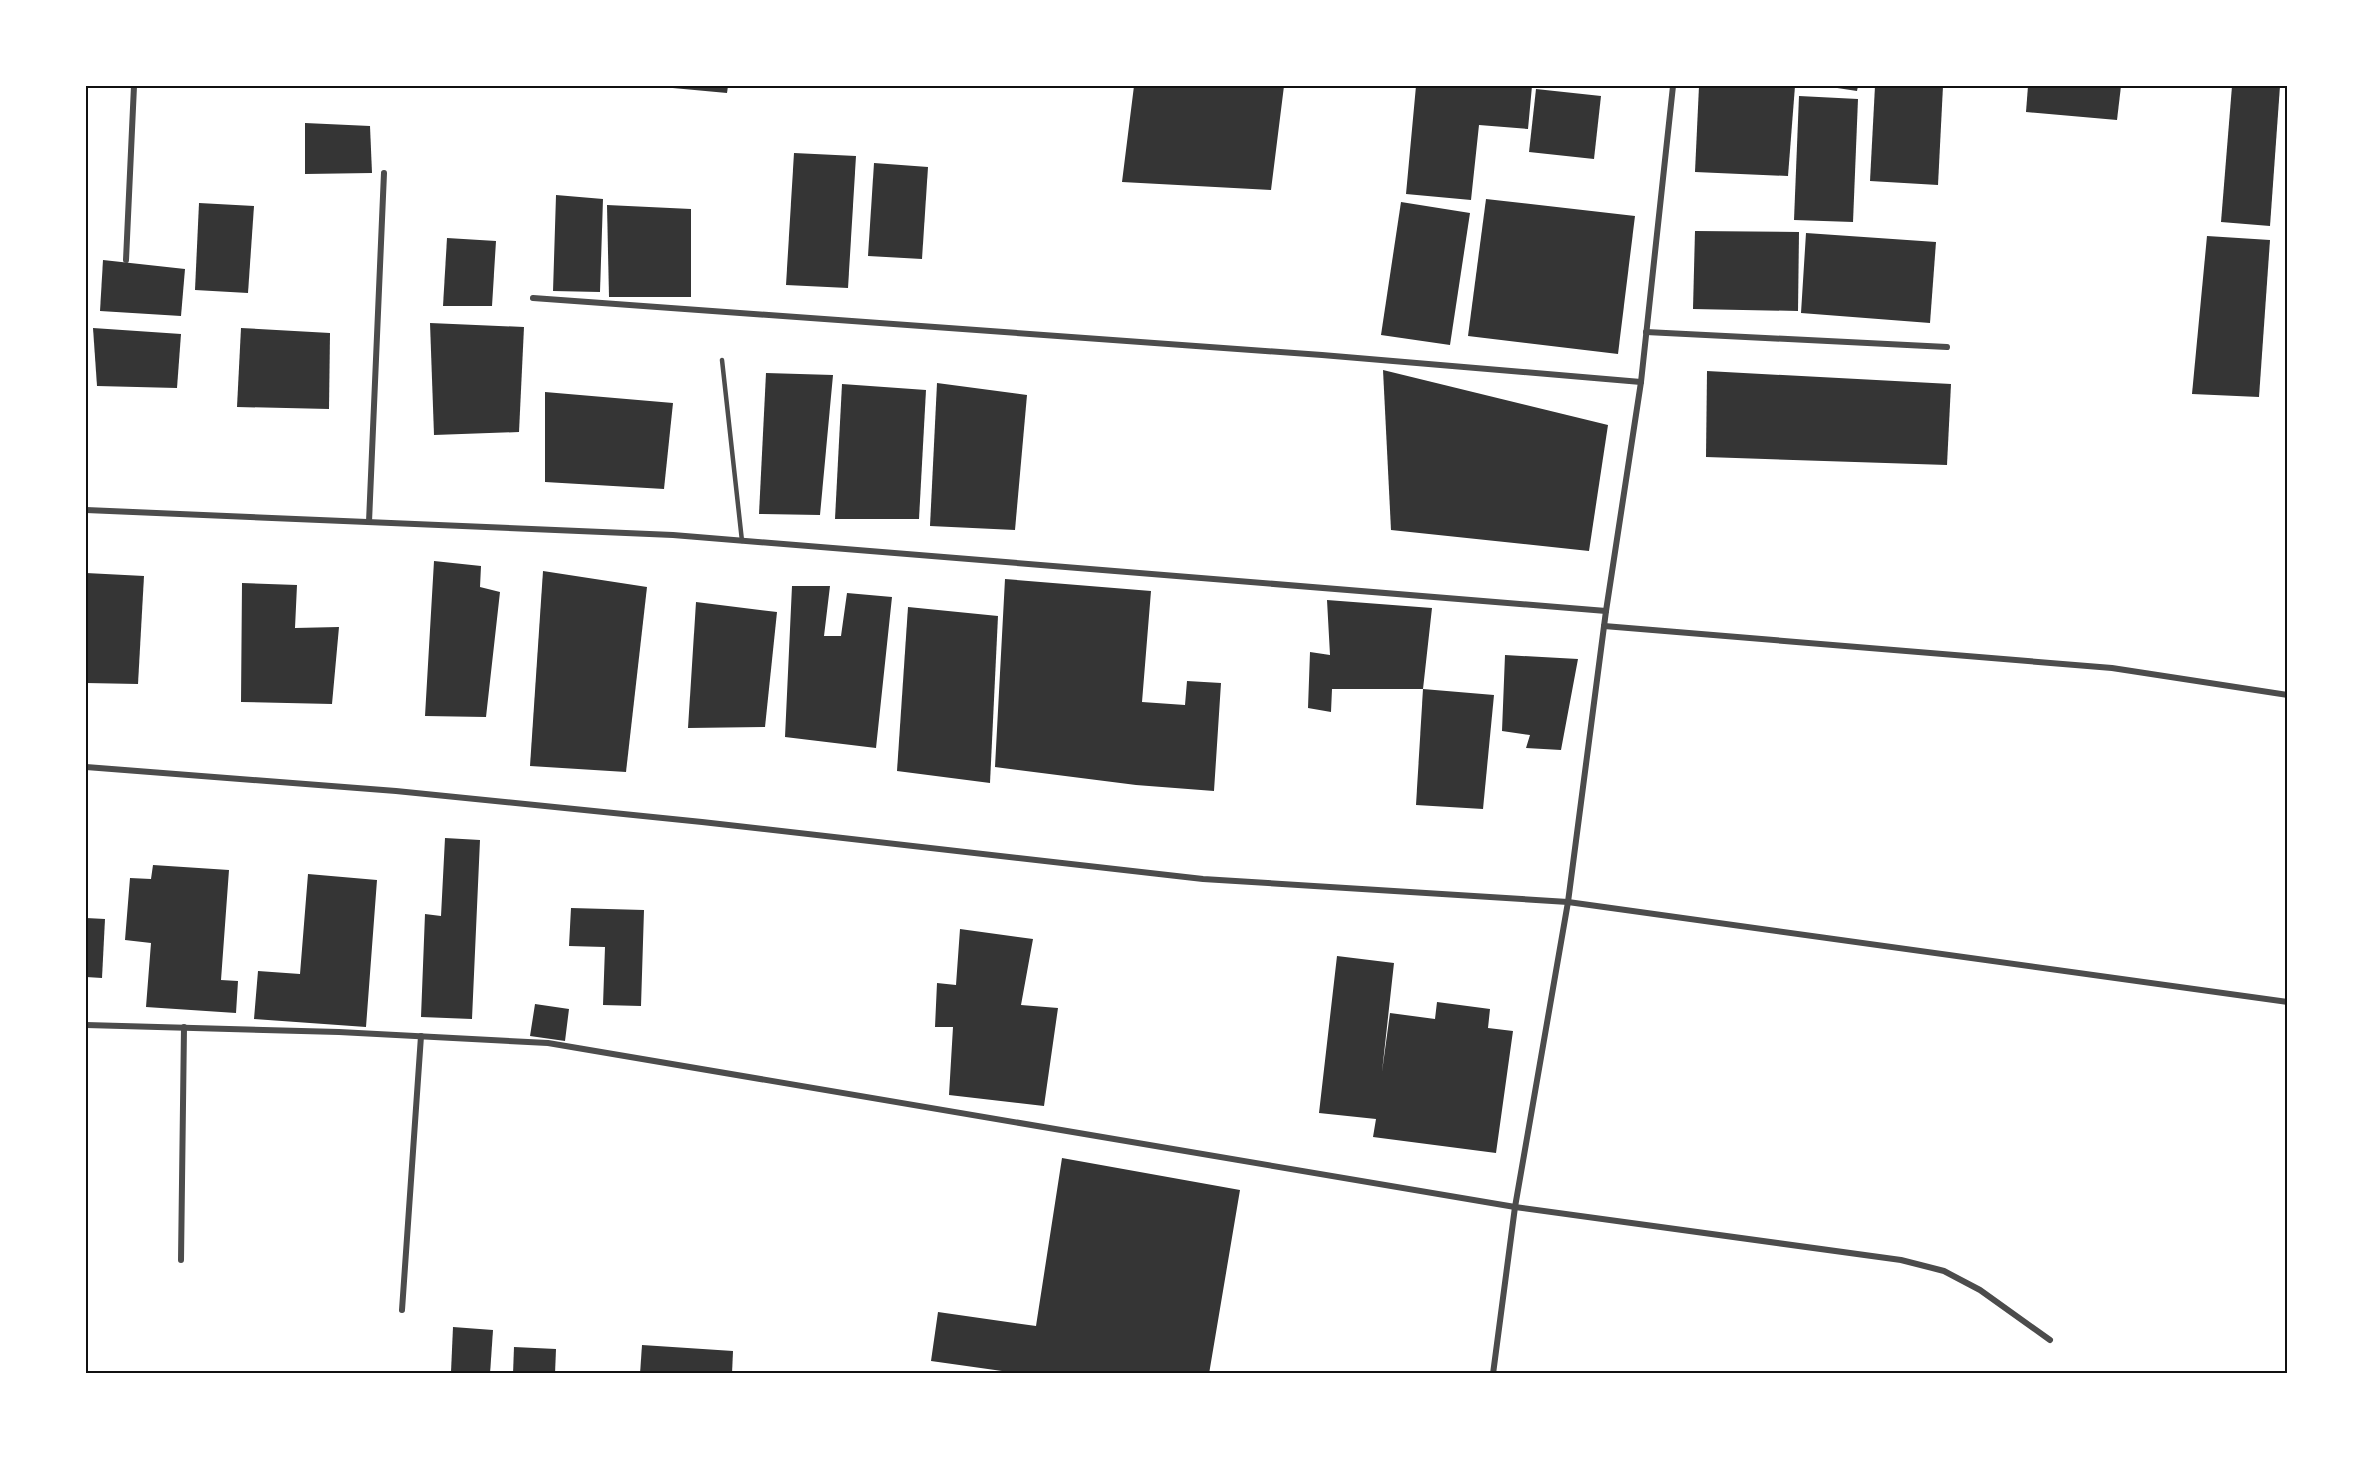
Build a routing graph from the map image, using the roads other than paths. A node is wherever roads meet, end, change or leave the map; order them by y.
1 (134, 86) edge
2 (1673, 86) edge
3 (384, 173) dead end
4 (126, 260) dead end
5 (533, 298) dead end
6 (1646, 332) junction
7 (1947, 347) dead end
8 (722, 360) dead end
9 (1641, 382) junction
10 (86, 510) edge
11 (369, 522) junction
12 (742, 541) junction
13 (1606, 611) junction
14 (1604, 626) junction
15 (2288, 695) edge
16 (86, 767) edge
17 (1568, 902) junction
18 (2288, 1002) edge
19 (86, 1024) edge
20 (184, 1027) junction
21 (421, 1036) junction
22 (1515, 1208) junction
23 (181, 1260) dead end
24 (402, 1310) dead end
25 (2050, 1340) dead end
26 (1493, 1374) edge

1 - 4 street
2 - 6 street
3 - 11 street
5 - 9 street
6 - 7 street
6 - 9 street
8 - 12 lane
9 - 13 street
10 - 11 street
11 - 12 street
12 - 13 street
13 - 14 street
14 - 15 street
14 - 17 street
16 - 17 street
17 - 18 street
17 - 22 street
19 - 20 street
20 - 21 street
20 - 23 street
21 - 22 street
21 - 24 street
22 - 25 street
22 - 26 street

